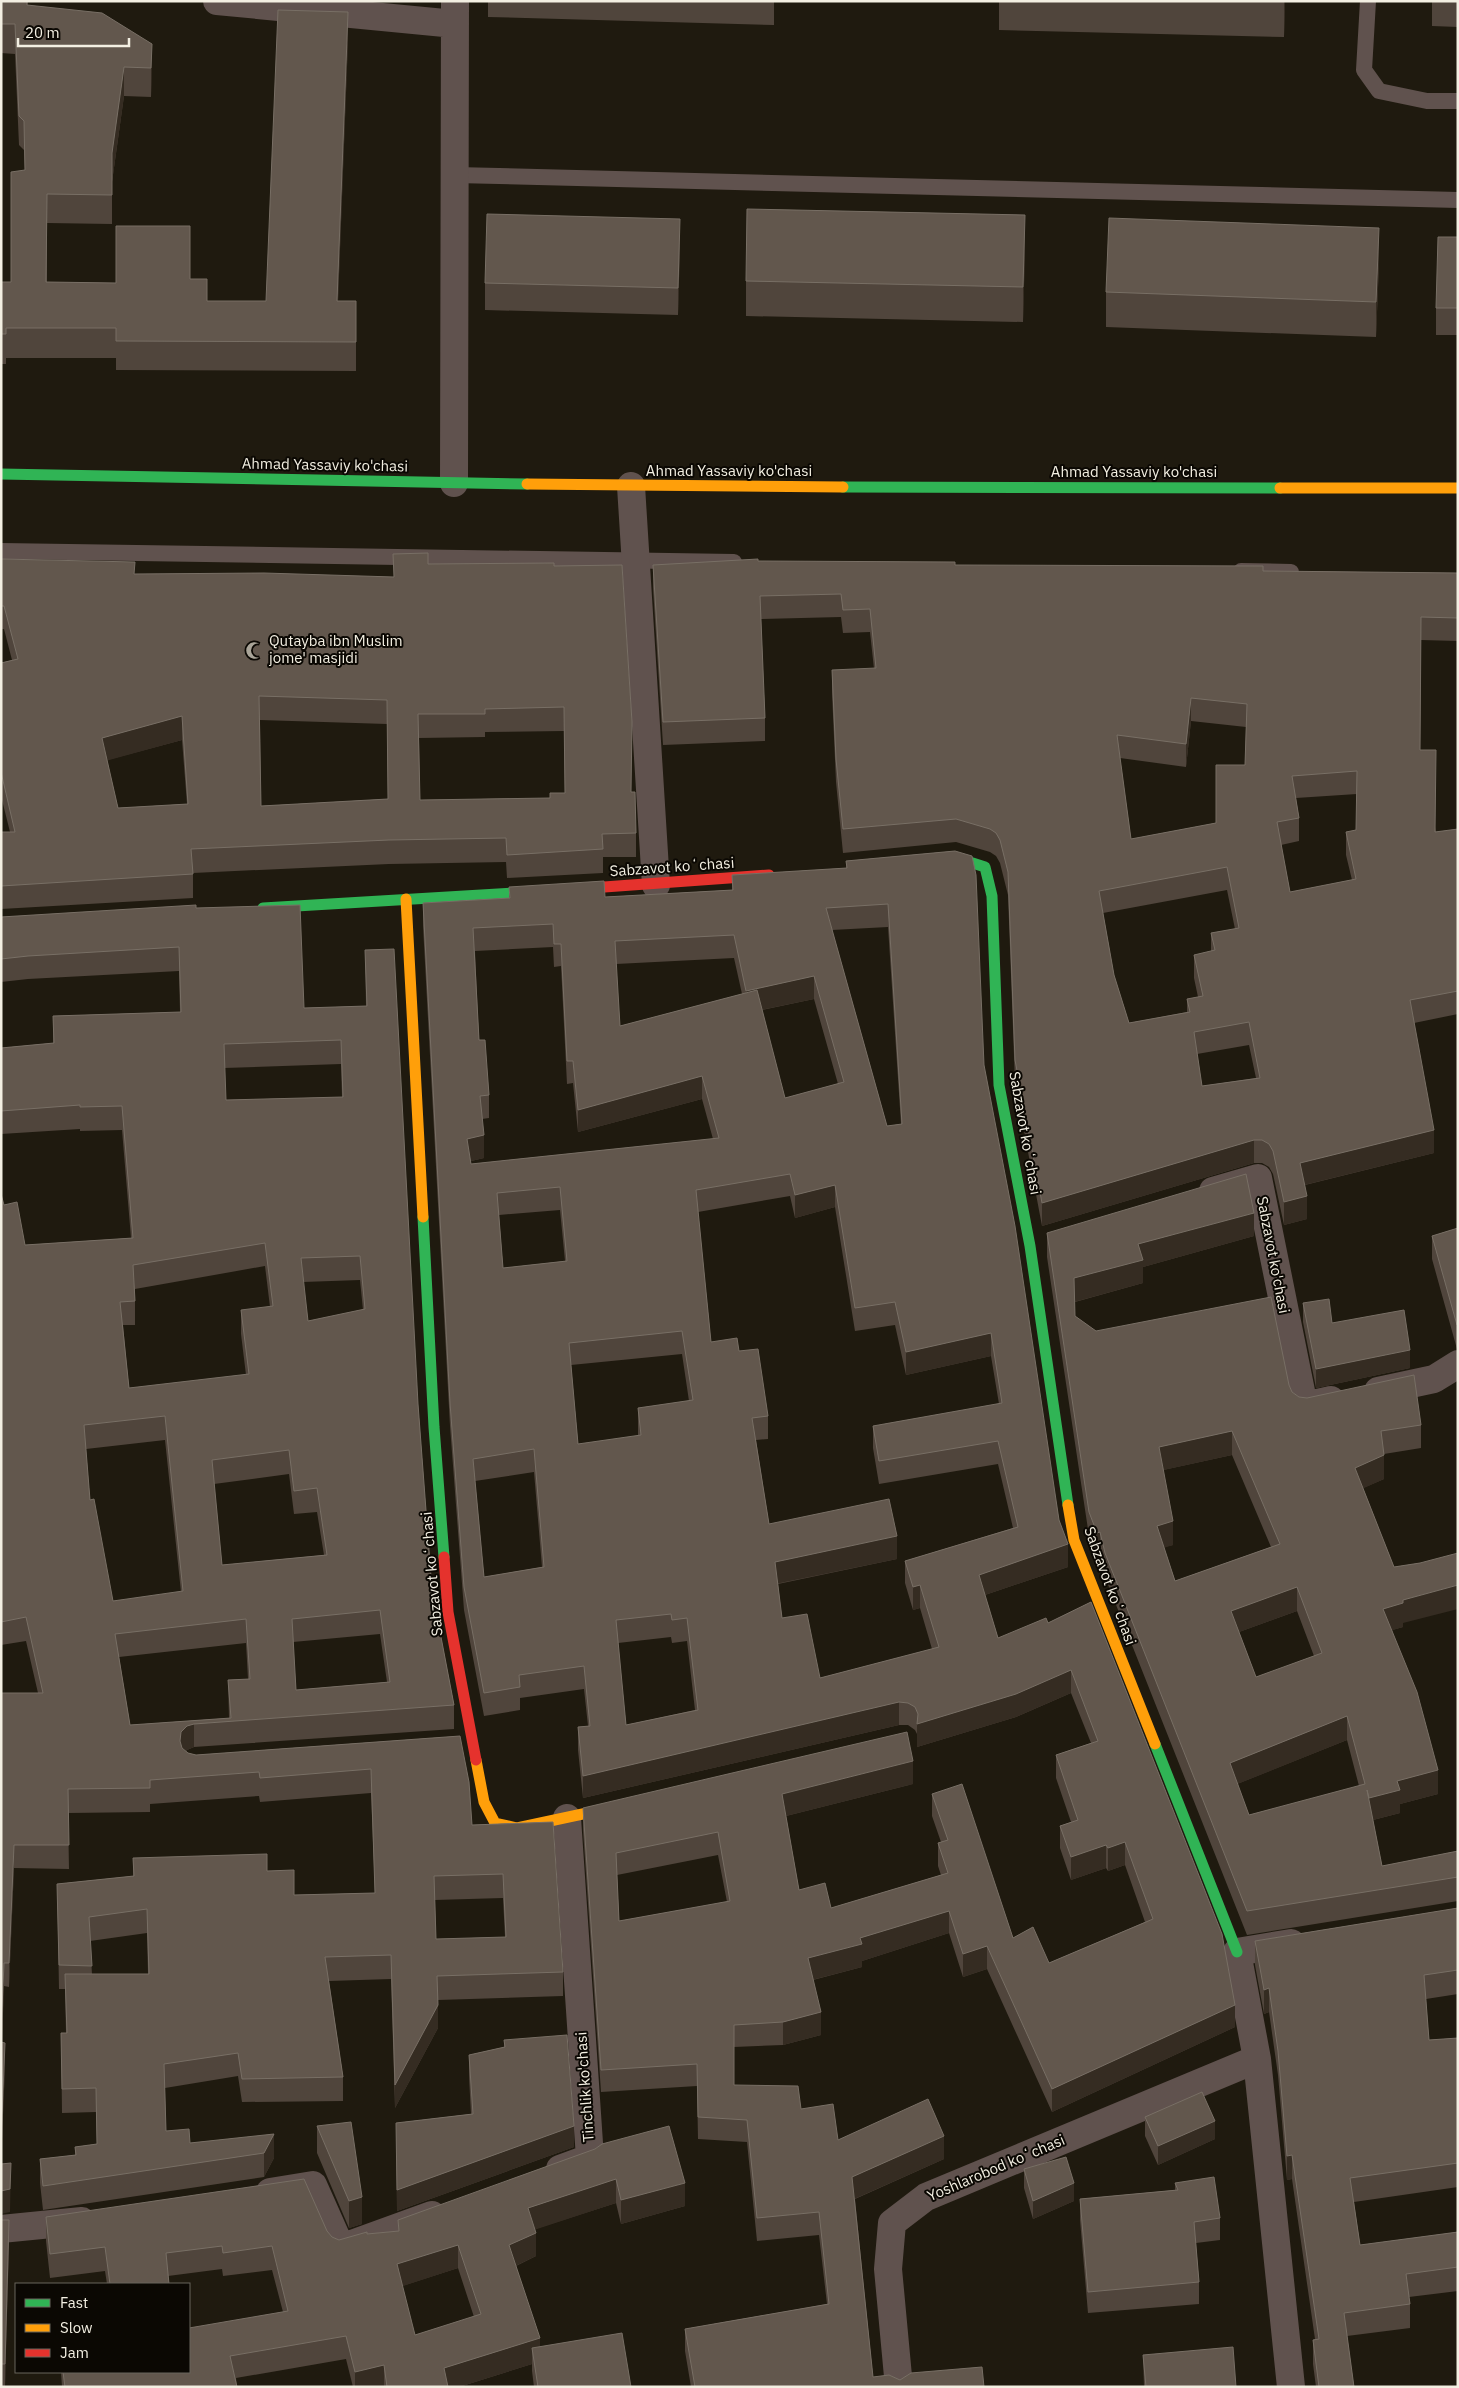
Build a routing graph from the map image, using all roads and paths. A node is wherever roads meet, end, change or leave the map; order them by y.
1 (217, 1) edge
2 (1368, 1) edge
3 (456, 12) edge
4 (1458, 101) edge
5 (454, 175) junction
6 (1458, 200) edge
7 (1, 474) edge
8 (454, 483) junction
9 (631, 486) junction
10 (1458, 488) edge
11 (1, 551) edge
12 (636, 560) junction
13 (755, 562) edge
14 (1220, 570) edge
15 (1309, 572) edge
16 (928, 861) edge
17 (782, 873) edge
18 (656, 884) junction
19 (406, 899) junction
20 (247, 909) edge
21 (1191, 1198) edge
22 (1059, 1237) edge
23 (1030, 1246) junction
24 (1458, 1364) edge
25 (634, 1802) edge
26 (567, 1818) junction
27 (1314, 1940) edge
28 (1237, 1952) junction
29 (1257, 2059) junction
30 (534, 2178) edge
31 (244, 2196) edge
32 (451, 2208) edge
33 (107, 2217) edge
34 (1, 2229) edge
35 (899, 2387) edge
36 (1290, 2387) edge

1 - 3 street
2 - 4 lane
3 - 5 street
5 - 6 lane
5 - 8 street
7 - 8 street, Ahmad Yassaviy ko'chasi
8 - 9 street, Ahmad Yassaviy ko'chasi
9 - 10 street, Ahmad Yassaviy ko'chasi
9 - 12 street
11 - 12 lane
12 - 13 lane
12 - 18 street
14 - 15 lane
16 - 23 street, Sabzavot koʻchasi
17 - 18 street, Sabzavot koʻchasi
18 - 19 street, Sabzavot koʻchasi
19 - 20 street, Sabzavot koʻchasi
19 - 26 street, Sabzavot koʻchasi
21 - 24 street, Sabzavot ko'chasi
22 - 23 street
23 - 28 street, Sabzavot koʻchasi
25 - 26 street, Sabzavot koʻchasi
26 - 30 street, Tinchlik ko'chasi
27 - 28 street
28 - 29 street
29 - 35 street, Yoshlarobod koʻchasi
29 - 36 street
31 - 32 street
33 - 34 street

